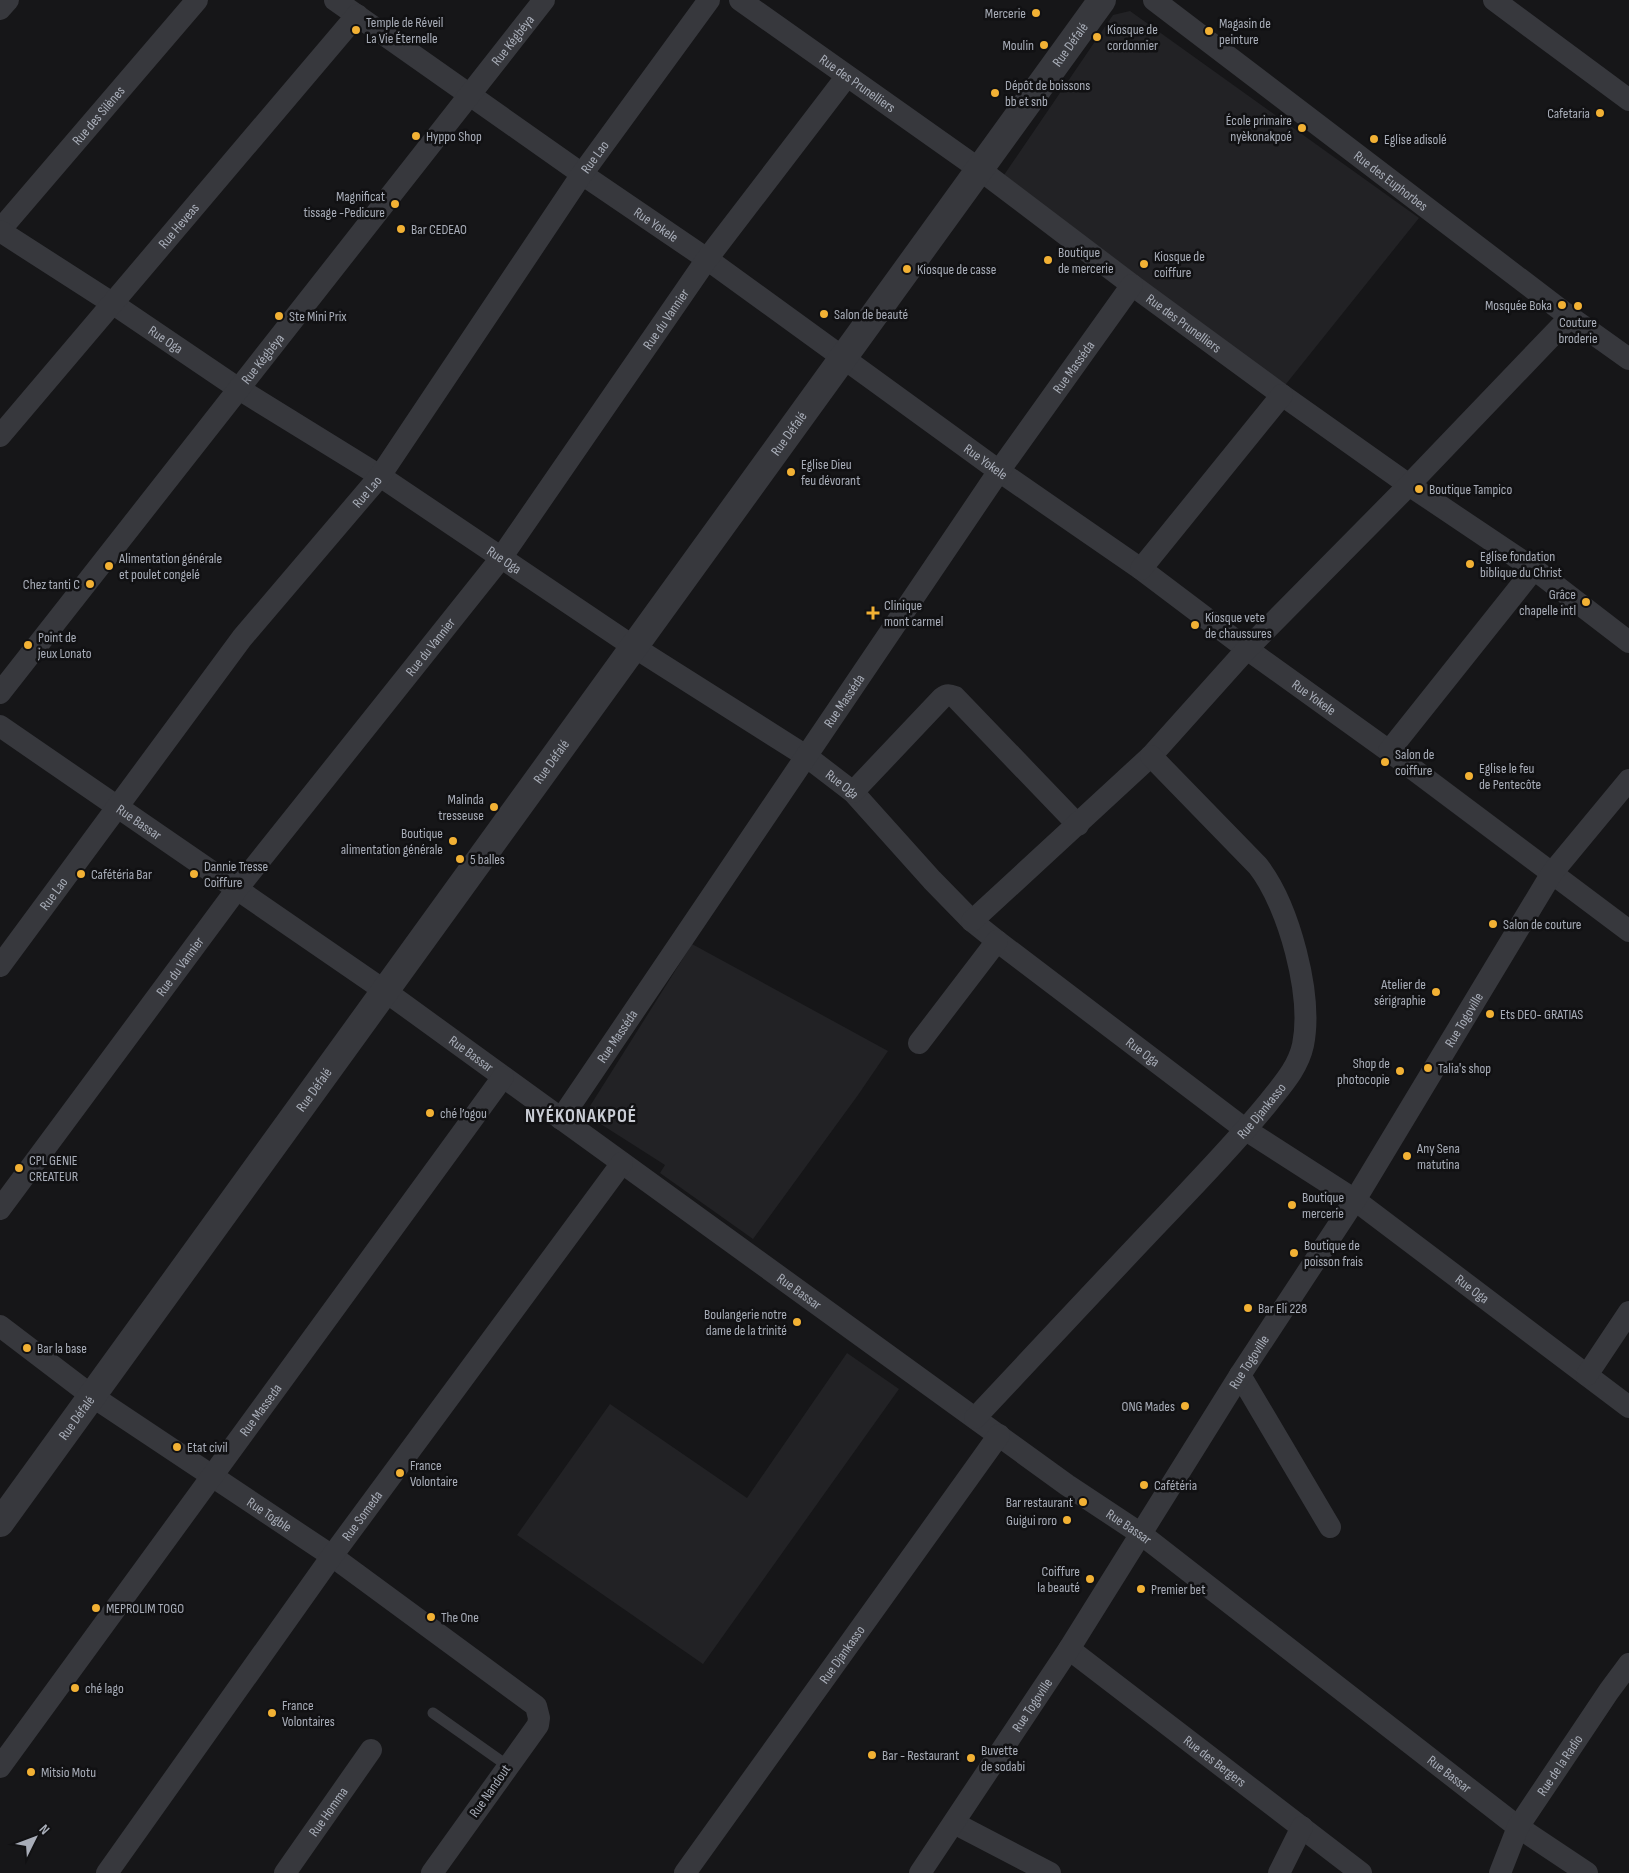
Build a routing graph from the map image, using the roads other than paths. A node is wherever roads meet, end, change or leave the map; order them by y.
1 (197, 0) edge
2 (335, 0) edge
3 (544, 0) edge
4 (709, 0) edge
5 (740, 0) edge
6 (1102, 0) edge
7 (1154, 0) edge
8 (1494, 0) edge
9 (357, 15) junction
10 (847, 76) junction
11 (469, 94) junction
12 (1629, 100) edge
13 (979, 169) junction
14 (582, 174) junction
15 (0, 230) edge
16 (707, 259) junction
17 (1132, 285) junction
18 (112, 303) junction
19 (1570, 317) junction
20 (842, 359) junction
21 (1629, 359) edge
22 (239, 389) junction
23 (1282, 395) junction
24 (0, 436) edge
25 (999, 471) junction
26 (380, 476) junction
27 (1409, 485) junction
28 (501, 558) junction
29 (1141, 569) junction
30 (1534, 569) junction
31 (1629, 642) edge
32 (634, 647) junction
33 (1247, 649) junction
34 (0, 693) edge
35 (0, 726) edge
36 (1390, 751) junction
37 (806, 756) junction
38 (1151, 756) junction
39 (1629, 780) edge
40 (853, 792) junction
41 (117, 806) junction
42 (1078, 825) junction
43 (1552, 873) junction
44 (237, 888) junction
45 (972, 921) junction
46 (1629, 931) edge
47 (997, 941) junction
48 (0, 966) edge
49 (385, 991) junction
50 (919, 1043) dead end
51 (503, 1077) junction
52 (562, 1119) junction
53 (1246, 1130) junction
54 (622, 1163) junction
55 (1355, 1200) junction
56 (0, 1210) edge
57 (1629, 1312) edge
58 (0, 1326) edge
59 (1240, 1375) junction
60 (1587, 1375) junction
61 (92, 1396) junction
62 (1629, 1406) edge
63 (975, 1418) junction
64 (999, 1435) junction
65 (212, 1477) junction
66 (0, 1523) edge
67 (1330, 1528) dead end
68 (1141, 1534) junction
69 (332, 1556) junction
70 (1069, 1649) junction
71 (1629, 1664) edge
72 (536, 1706) joint
73 (433, 1713) dead end
74 (371, 1750) dead end
75 (508, 1766) junction
76 (0, 1767) edge
77 (954, 1823) junction
78 (1302, 1827) junction
79 (1518, 1827) junction
80 (107, 1873) edge
81 (285, 1873) edge
82 (432, 1873) edge
83 (685, 1873) edge
84 (920, 1873) edge
85 (1050, 1873) edge
86 (1279, 1873) edge
87 (1361, 1873) edge
88 (1500, 1873) edge
89 (1586, 1873) edge

1 - 15 street, Rue des Silènes
2 - 9 street, Rue Yokele
3 - 11 street, Rue Kégbéya
4 - 14 street, Rue Lao
5 - 10 street, Rue des Prunelliers
6 - 13 street, Rue Défalé
7 - 19 street, Rue des Euphorbes
8 - 12 street
9 - 11 street, Rue Yokele
9 - 18 street, Rue Heveas
10 - 13 street, Rue des Prunelliers
10 - 16 street, Rue du Vannier
11 - 14 street, Rue Yokele
11 - 22 street, Rue Kégbéya
13 - 17 street, Rue des Prunelliers
13 - 20 street, Rue Défalé
14 - 16 street, Rue Yokele
14 - 26 street, Rue Lao
15 - 18 street, Rue Oga
16 - 20 street, Rue Yokele
16 - 28 street, Rue du Vannier
17 - 23 street, Rue des Prunelliers
17 - 25 street, Rue Masséda
18 - 22 street, Rue Oga
18 - 24 street, Rue Heveas
19 - 21 street, Rue des Euphorbes
19 - 27 street
20 - 25 street, Rue Yokele
20 - 32 street, Rue Défalé
22 - 26 street, Rue Oga
22 - 34 street, Rue Kégbéya
23 - 27 street, Rue des Prunelliers
23 - 29 street
25 - 29 street, Rue Yokele
25 - 37 street, Rue Masséda
26 - 28 street, Rue Oga
26 - 41 street, Rue Lao
27 - 30 street, Rue des Prunelliers
27 - 33 street
28 - 32 street, Rue Oga
28 - 44 street, Rue du Vannier
29 - 33 street, Rue Yokele
30 - 31 street, Rue des Prunelliers
30 - 36 street
32 - 37 street, Rue Oga
32 - 49 street, Rue Défalé
33 - 36 street, Rue Yokele
33 - 38 street
35 - 41 street, Rue Bassar
36 - 43 street, Rue Yokele
37 - 40 street, Rue Oga
37 - 52 street, Rue Masséda
38 - 42 street
38 - 53 street, Rue Djankasso
39 - 43 street, Rue Togoville
40 - 42 street
40 - 45 street, Rue Oga
41 - 44 street, Rue Bassar
41 - 48 street, Rue Lao
42 - 45 street
43 - 46 street, Rue Yokele
43 - 55 street, Rue Togoville
44 - 49 street, Rue Bassar
44 - 56 street, Rue du Vannier
45 - 47 street, Rue Oga
47 - 50 street
47 - 53 street, Rue Oga
49 - 51 street, Rue Bassar
49 - 61 street, Rue Défalé
51 - 52 street, Rue Bassar
51 - 65 street, Rue Masseda
52 - 54 street, Rue Bassar
53 - 55 street, Rue Oga
53 - 63 street, Rue Djankasso
54 - 63 street, Rue Bassar
54 - 69 street, Rue Someda
55 - 59 street, Rue Togoville
55 - 60 street, Rue Oga
57 - 60 street
58 - 61 street, Rue Togble
59 - 67 street
59 - 68 street, Rue Togoville
60 - 62 street, Rue Oga
61 - 65 street, Rue Togble
61 - 66 street, Rue Défalé
63 - 64 street, Rue Bassar
64 - 68 street, Rue Bassar
64 - 83 street, Rue Djankasso
65 - 69 street, Rue Togble
65 - 76 street, Rue Masseda
68 - 70 street, Rue Togoville
68 - 79 street, Rue Bassar
69 - 72 street, Rue Togble
69 - 80 street, Rue Someda
70 - 77 street, Rue Togoville
70 - 78 street, Rue des Bergers
71 - 79 street, Rue de la Radio
72 - 75 street, Rue Nandout
73 - 75 lane
74 - 81 street, Rue Homma
75 - 82 street, Rue Nandout
77 - 84 street, Rue Togoville
77 - 85 street
78 - 86 street
78 - 87 street, Rue des Bergers
79 - 88 street, Rue de la Radio
79 - 89 street, Rue Bassar

